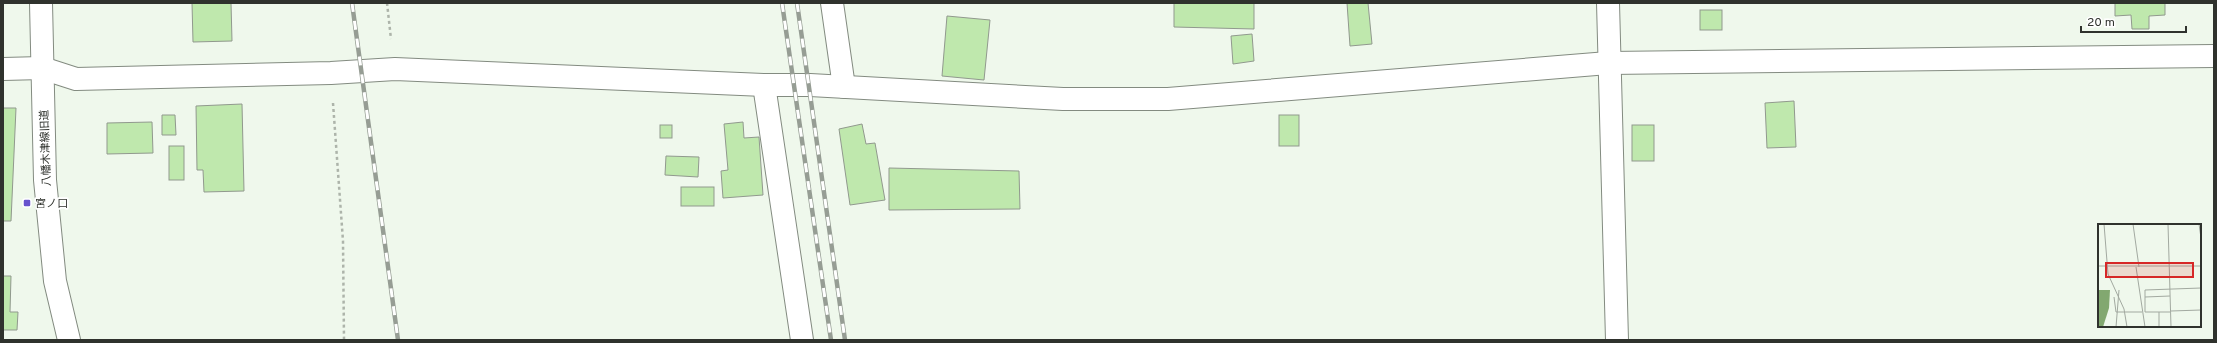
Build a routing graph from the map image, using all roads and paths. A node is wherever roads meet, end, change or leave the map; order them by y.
1 (41, 3) edge
2 (387, 3) edge
3 (832, 3) edge
4 (1608, 3) edge
5 (2214, 56) edge
6 (1608, 63) junction
7 (42, 68) junction
8 (3, 69) edge
9 (395, 69) junction
10 (331, 74) junction
11 (764, 85) junction
12 (844, 88) junction
13 (69, 340) edge
14 (344, 340) edge
15 (802, 340) edge
16 (1617, 340) edge

1 - 7 street, 八幡木津線旧道
2 - 9 path
3 - 12 street
4 - 6 street
5 - 6 street
6 - 12 street
6 - 16 street
7 - 8 street
7 - 10 street
7 - 13 street, 八幡木津線旧道
9 - 10 street
9 - 11 street
10 - 14 path
11 - 12 street
11 - 15 street

